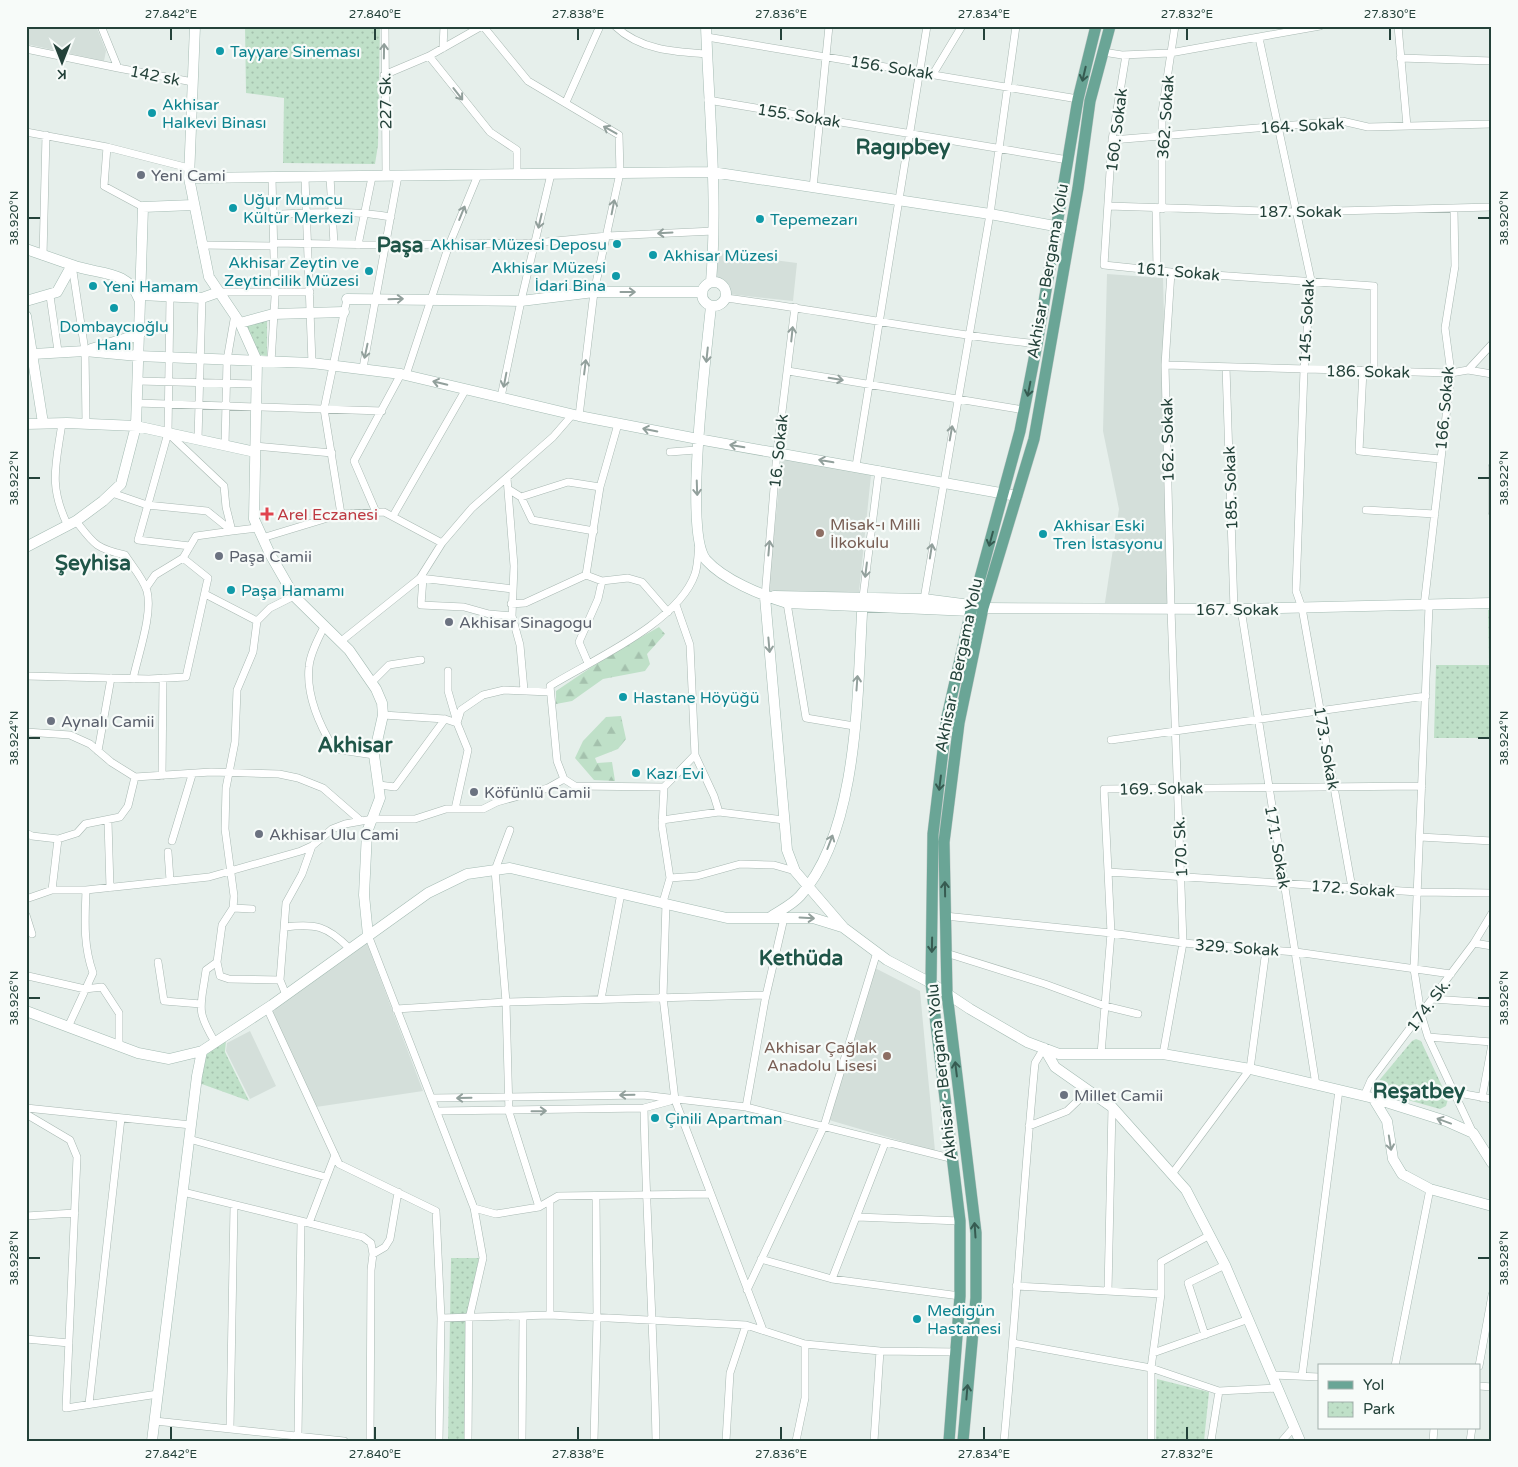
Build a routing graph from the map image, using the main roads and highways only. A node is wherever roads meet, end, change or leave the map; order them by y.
1 (1096, 26) edge
2 (1110, 26) edge
3 (976, 608) junction
4 (949, 1441) edge
5 (963, 1441) edge

1 -> 3 main road, Akhisar - Bergama Yolu
2 - 3 main road, Akhisar - Bergama Yolu
3 -> 4 main road, Akhisar - Bergama Yolu
5 -> 3 main road, Akhisar - Bergama Yolu

